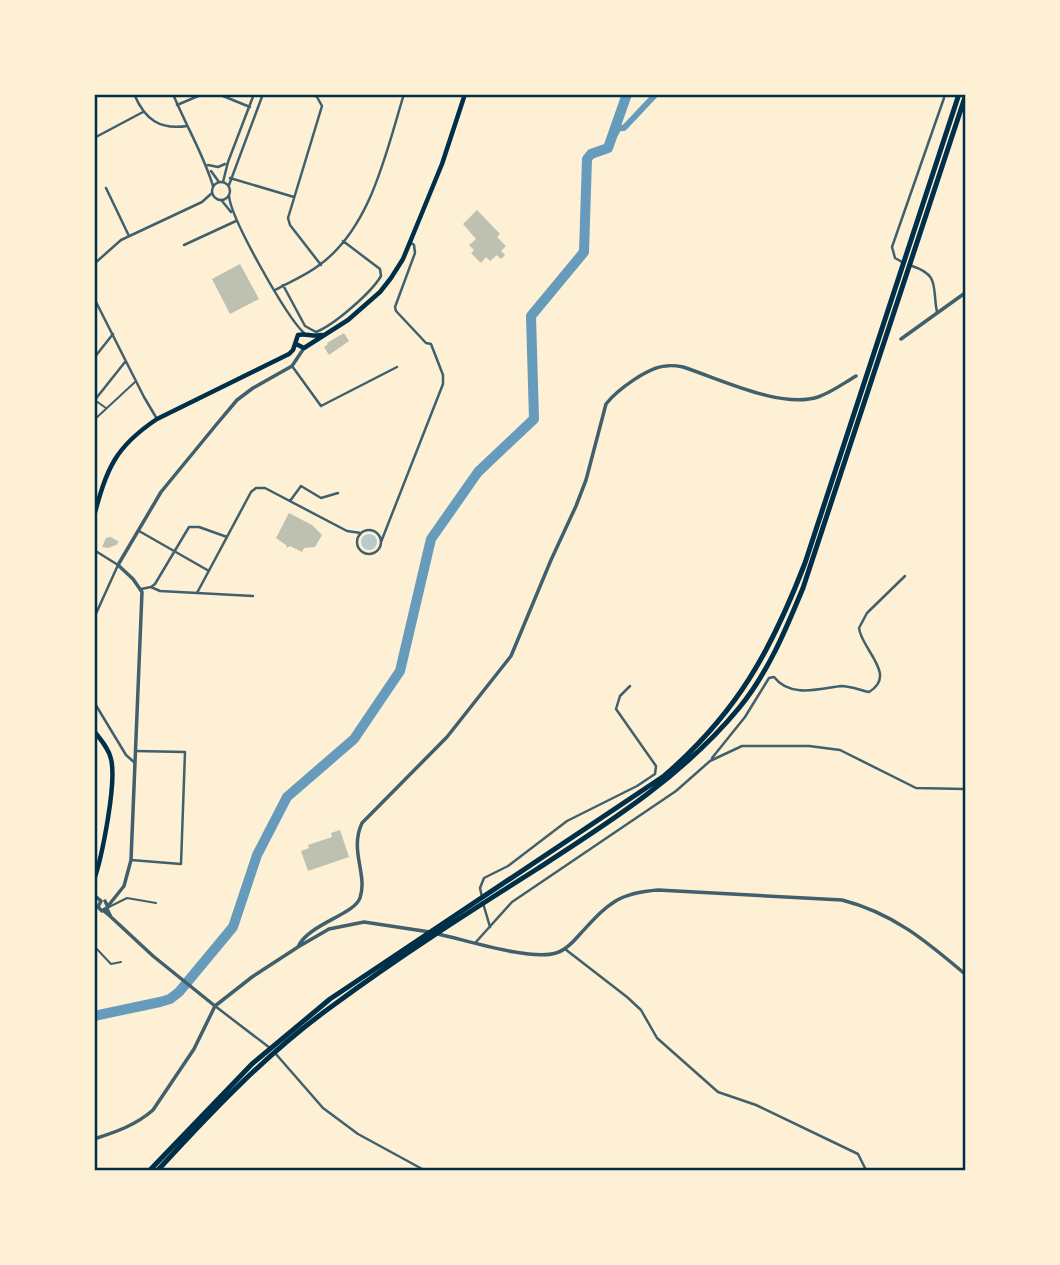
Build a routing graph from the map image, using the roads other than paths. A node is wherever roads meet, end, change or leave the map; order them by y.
1 (134, 94) edge
2 (173, 94) edge
3 (203, 94) edge
4 (218, 94) edge
5 (254, 94) edge
6 (263, 94) edge
7 (311, 94) edge
8 (404, 94) edge
9 (465, 94) edge
10 (959, 94) edge
11 (965, 97) edge
12 (944, 98) dead end
13 (177, 105) junction
14 (250, 107) junction
15 (144, 113) junction
16 (187, 126) junction
17 (95, 137) edge
18 (94, 153) edge
19 (228, 162) junction
20 (94, 166) edge
21 (208, 167) junction
22 (230, 178) junction
23 (221, 182) junction
24 (229, 185) junction
25 (213, 186) junction
26 (107, 188) dead end
27 (212, 193) junction
28 (229, 195) junction
29 (294, 197) junction
30 (216, 199) junction
31 (221, 200) junction
32 (202, 202) junction
33 (233, 214) junction
34 (236, 220) junction
35 (129, 236) junction
36 (343, 241) junction
37 (410, 242) junction
38 (184, 245) dead end
39 (912, 247) junction
40 (94, 264) edge
41 (321, 265) junction
42 (283, 285) junction
43 (275, 290) junction
44 (965, 293) edge
45 (94, 298) edge
46 (937, 312) junction
47 (294, 323) junction
48 (327, 335) junction
49 (307, 336) junction
50 (112, 337) junction
51 (296, 337) junction
52 (901, 339) dead end
53 (302, 346) junction
54 (94, 358) edge
55 (126, 362) junction
56 (292, 366) junction
57 (397, 367) dead end
58 (856, 376) dead end
59 (136, 382) junction
60 (95, 400) edge
61 (107, 409) junction
62 (96, 419) edge
63 (157, 419) junction
64 (94, 425) edge
65 (338, 493) dead end
66 (290, 500) junction
67 (94, 516) edge
68 (387, 526) junction
69 (138, 530) junction
70 (347, 531) junction
71 (375, 532) junction
72 (361, 533) junction
73 (227, 537) junction
74 (381, 542) junction
75 (357, 543) junction
76 (94, 550) edge
77 (174, 551) junction
78 (118, 565) junction
79 (209, 571) junction
80 (905, 576) dead end
81 (151, 587) junction
82 (141, 589) junction
83 (197, 593) junction
84 (253, 596) dead end
85 (94, 618) edge
86 (630, 686) dead end
87 (94, 702) edge
88 (94, 731) edge
89 (135, 751) junction
90 (710, 761) junction
91 (135, 763) junction
92 (965, 789) edge
93 (131, 860) junction
94 (94, 880) edge
95 (497, 891) junction
96 (94, 895) edge
97 (156, 903) dead end
98 (102, 905) edge
99 (490, 927) junction
100 (475, 942) junction
101 (94, 946) edge
102 (298, 947) junction
103 (565, 949) junction
104 (121, 962) dead end
105 (965, 974) edge
106 (215, 1006) junction
107 (94, 1139) edge
108 (150, 1171) edge
109 (158, 1171) edge
110 (424, 1171) edge
111 (866, 1171) edge

1 - 15 street
2 - 13 street
3 - 13 street
4 - 14 street
5 - 14 street
6 - 22 street
7 - 29 street
8 - 36 street
9 - 37 main road
10 - 39 highway
11 - 39 highway
12 - 46 street
13 - 16 street
14 - 19 street
15 - 16 street
15 - 17 street
16 - 21 street
18 - 20 street
19 - 21 street
19 - 23 street
21 - 23 street
21 - 25 street
22 - 24 street
22 - 29 street
23 - 24 street
23 - 25 street
24 - 28 street
25 - 27 street
26 - 35 street
27 - 30 street
27 - 32 street
28 - 31 street
28 - 33 street
29 - 41 street
30 - 31 street
30 - 32 street
31 - 33 street
32 - 35 street
33 - 34 street
34 - 38 street
34 - 43 street
35 - 40 street
36 - 41 street
36 - 42 street
37 - 48 main road
37 - 68 street
39 - 95 highway
39 - 95 highway
41 - 42 street
42 - 43 street
43 - 47 street
44 - 46 street
45 - 50 street
46 - 52 street
47 - 49 street
47 - 51 street
48 - 49 main road
48 - 53 main road
49 - 51 main road
49 - 53 main road
50 - 54 street
50 - 55 street
51 - 53 main road
53 - 56 street
53 - 63 main road
55 - 59 street
55 - 60 street
56 - 57 street
56 - 69 street
58 - 102 street
59 - 61 lane
59 - 63 street
60 - 61 lane
61 - 62 lane
62 - 64 lane
63 - 67 main road
65 - 66 street
66 - 70 street
66 - 73 street
68 - 71 street
68 - 74 street
69 - 77 street
69 - 78 street
70 - 72 street
70 - 75 street
71 - 72 street
71 - 74 street
72 - 75 street
73 - 77 street
73 - 79 street
74 - 75 street
76 - 78 street
77 - 79 street
77 - 81 street
78 - 82 street
78 - 85 street
79 - 83 street
80 - 90 street
81 - 82 street
81 - 83 street
82 - 89 street
83 - 84 street
86 - 99 street
87 - 91 street
88 - 94 main road
89 - 91 street
89 - 93 street
90 - 92 street
90 - 99 street
91 - 93 street
93 - 98 street
95 - 108 highway
95 - 109 highway
96 - 98 street
97 - 98 lane
98 - 106 street
99 - 100 street
100 - 102 street
100 - 103 street
101 - 104 lane
102 - 106 street
103 - 105 street
103 - 111 street
106 - 107 street
106 - 110 street

